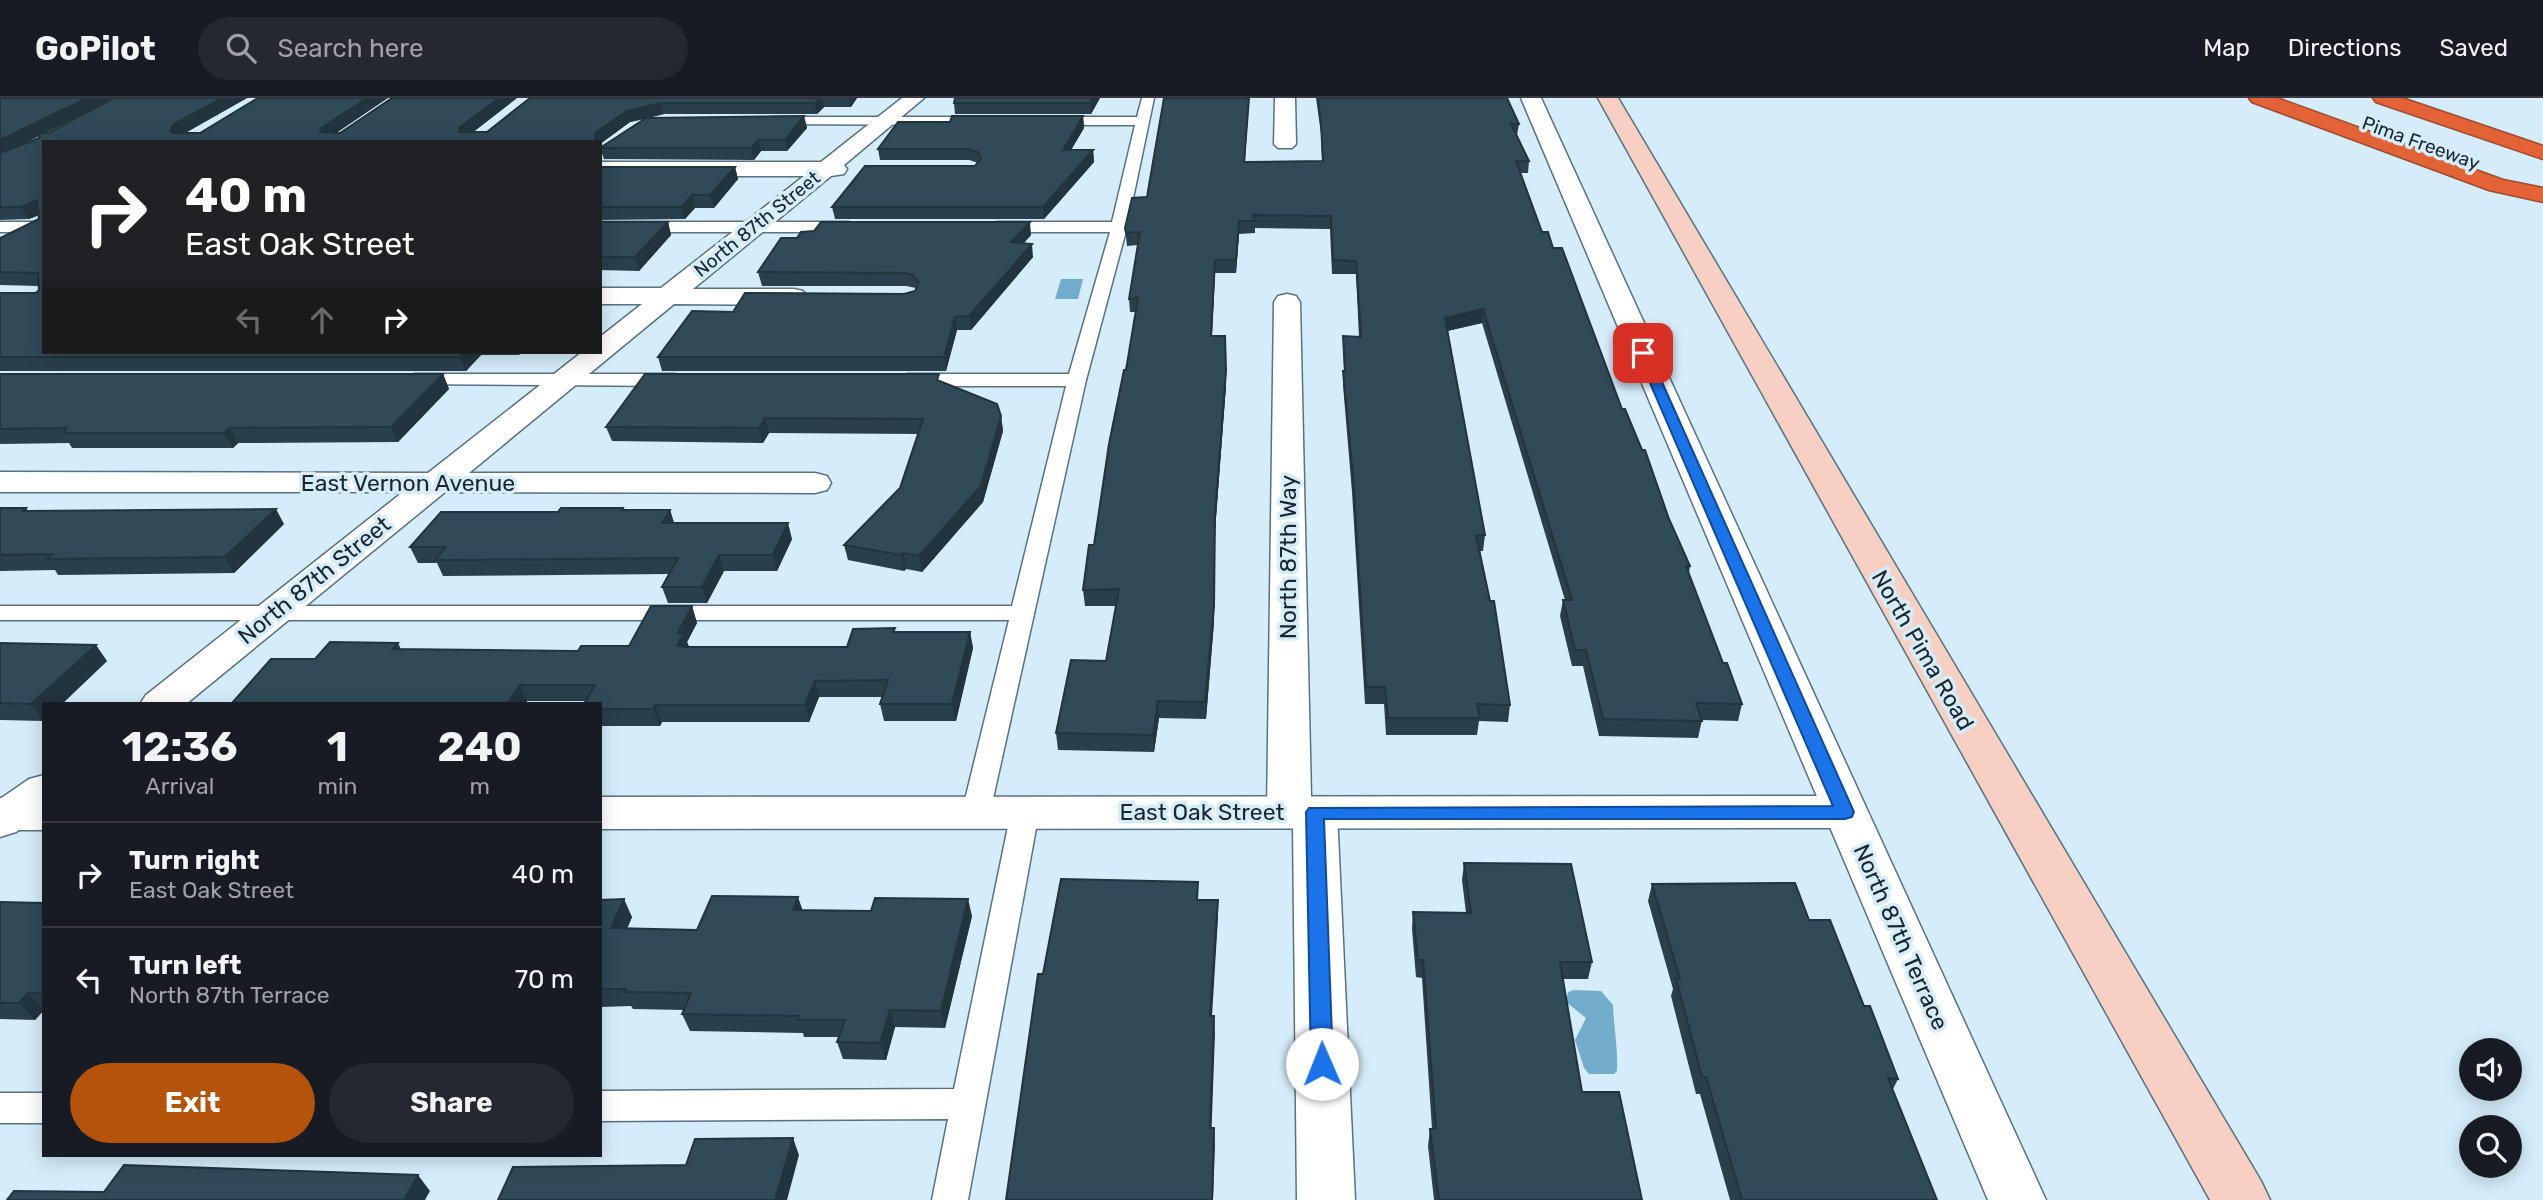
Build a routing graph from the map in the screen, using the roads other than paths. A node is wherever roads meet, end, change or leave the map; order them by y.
1 (914, 98) edge
2 (1148, 98) edge
3 (1285, 98) edge
4 (1531, 98) edge
5 (1608, 98) edge
6 (2259, 98) edge
7 (2299, 98) edge
8 (2383, 98) edge
9 (2433, 98) edge
10 (757, 121) edge
11 (886, 121) junction
12 (1005, 121) edge
13 (1033, 121) edge
14 (1144, 121) junction
15 (2543, 136) edge
16 (1285, 144) dead end
17 (2543, 153) edge
18 (602, 169) edge
19 (825, 169) junction
20 (856, 169) dead end
21 (2543, 188) edge
22 (2543, 195) edge
23 (41, 225) edge
24 (0, 227) edge
25 (602, 227) edge
26 (753, 227) junction
27 (860, 227) edge
28 (983, 227) edge
29 (1119, 227) junction
30 (0, 246) edge
31 (602, 296) edge
32 (667, 297) junction
33 (814, 297) edge
34 (1287, 302) dead end
35 (602, 349) edge
36 (595, 354) edge
37 (390, 380) edge
38 (564, 380) junction
39 (692, 380) edge
40 (884, 380) edge
41 (1077, 380) junction
42 (0, 482) edge
43 (435, 483) junction
44 (816, 483) dead end
45 (0, 613) edge
46 (1022, 613) junction
47 (272, 614) junction
48 (162, 702) edge
49 (976, 812) junction
50 (1025, 812) junction
51 (1302, 812) junction
52 (1845, 812) junction
53 (602, 813) edge
54 (969, 1104) junction
55 (602, 1106) edge
56 (0, 1108) edge
57 (42, 1108) edge
58 (950, 1200) edge
59 (1326, 1200) edge
60 (2017, 1200) edge
61 (2241, 1200) edge

1 - 11 street, North 87th Street
2 - 14 lane
3 - 16 street
4 - 52 street, North 87th Terrace
5 - 61 main road, North Pima Road
6 - 22 highway
7 - 21 highway, Pima Freeway
8 - 17 highway, Pima Freeway
9 - 15 highway
10 - 11 lane
11 - 12 lane
11 - 19 street, North 87th Street
13 - 14 lane
14 - 29 lane
18 - 19 street
19 - 20 street
19 - 26 street, North 87th Street
23 - 24 lane
23 - 30 street
25 - 26 lane
26 - 27 lane
26 - 32 street, North 87th Street
28 - 29 lane
29 - 41 lane
31 - 32 street
32 - 33 street
32 - 35 street, North 87th Street
34 - 51 street, North 87th Way
36 - 38 street, North 87th Street
37 - 38 lane
38 - 39 lane
38 - 43 street, North 87th Street
40 - 41 lane
41 - 46 lane
42 - 43 street, East Vernon Avenue
43 - 44 street, East Vernon Avenue
43 - 47 street, North 87th Street
45 - 47 lane
46 - 47 lane
46 - 49 lane
47 - 48 street, North 87th Street
49 - 50 street, East Oak Street
49 - 53 street, East Oak Street
50 - 51 street, East Oak Street
50 - 54 lane
51 - 52 street, East Oak Street
51 - 59 street, North 87th Way
52 - 60 street, North 87th Terrace
54 - 55 lane
54 - 58 lane
56 - 57 lane

